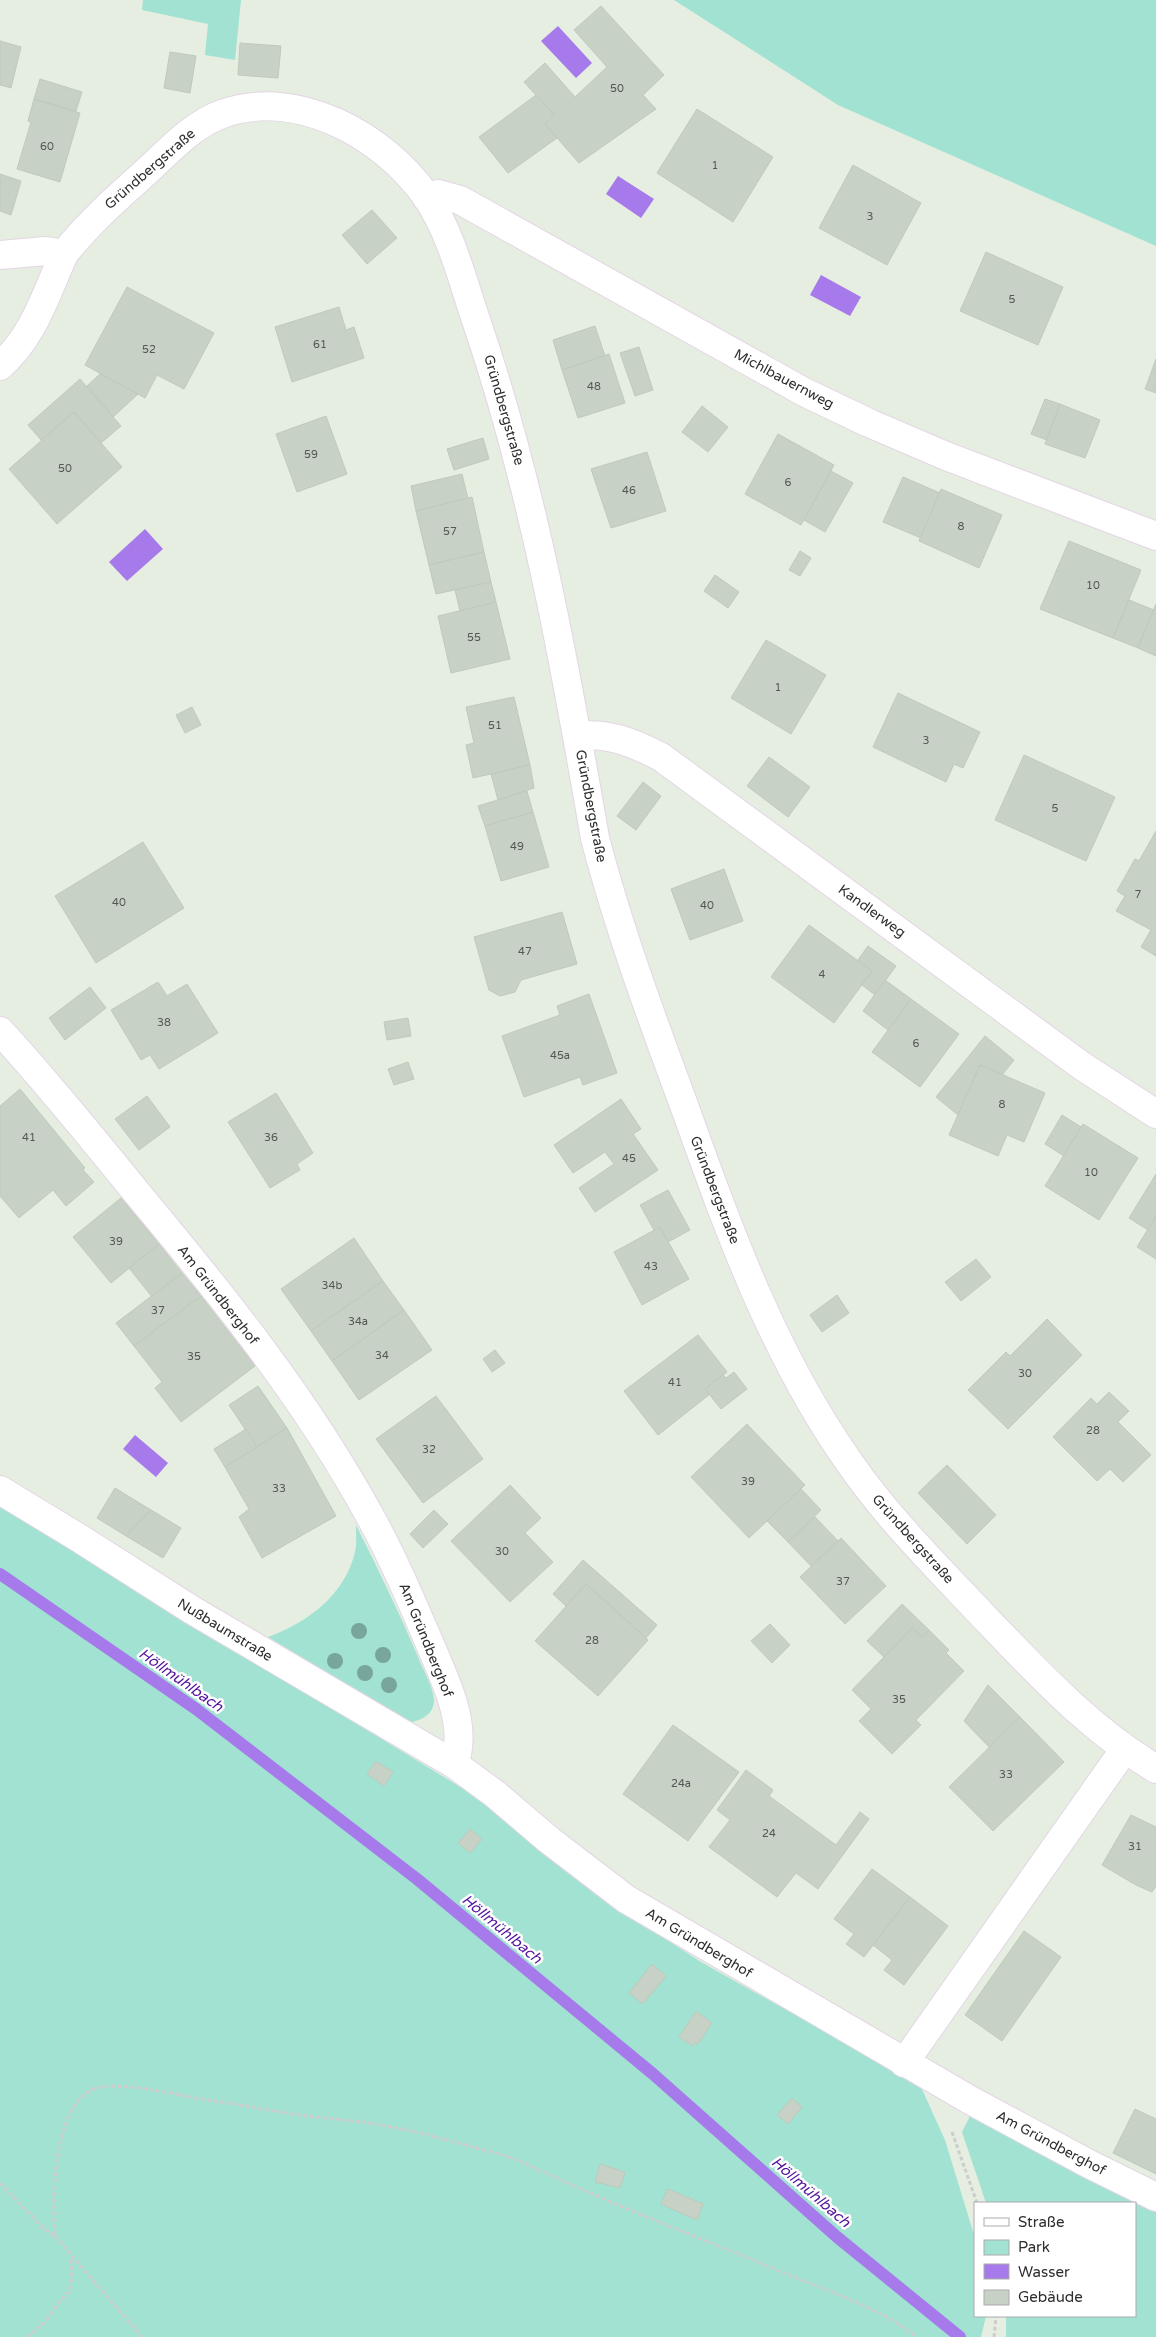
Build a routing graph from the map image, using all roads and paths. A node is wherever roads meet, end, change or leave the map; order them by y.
1 (427, 198) junction
2 (0, 254) edge
3 (64, 254) junction
4 (0, 366) edge
5 (1156, 536) edge
6 (577, 736) junction
7 (0, 1031) edge
8 (1156, 1114) edge
9 (0, 1490) edge
10 (1124, 1750) junction
11 (454, 1764) junction
12 (1156, 1769) edge
13 (904, 2063) junction
14 (957, 2092) junction
15 (0, 2183) edge
16 (1156, 2197) edge
17 (977, 2202) edge
18 (55, 2236) junction
19 (71, 2256) junction
20 (996, 2317) edge
21 (27, 2337) edge
22 (142, 2337) edge
23 (918, 2337) edge
24 (994, 2337) edge

1 - 3 street, Gründbergstraße
1 - 5 street, Michlbauernweg
1 - 6 street, Gründbergstraße
2 - 3 street
3 - 4 street
6 - 8 street, Kandlerweg
6 - 10 street, Gründbergstraße
7 - 11 street, Am Gründberghof
9 - 11 street, Nußbaumstraße
10 - 12 street, Gründbergstraße
10 - 13 street
11 - 13 street, Am Gründberghof
13 - 14 street, Am Gründberghof
14 - 16 street, Am Gründberghof
14 - 17 path
15 - 18 path
18 - 19 path
18 - 23 path
19 - 21 path
19 - 22 path
20 - 24 path

